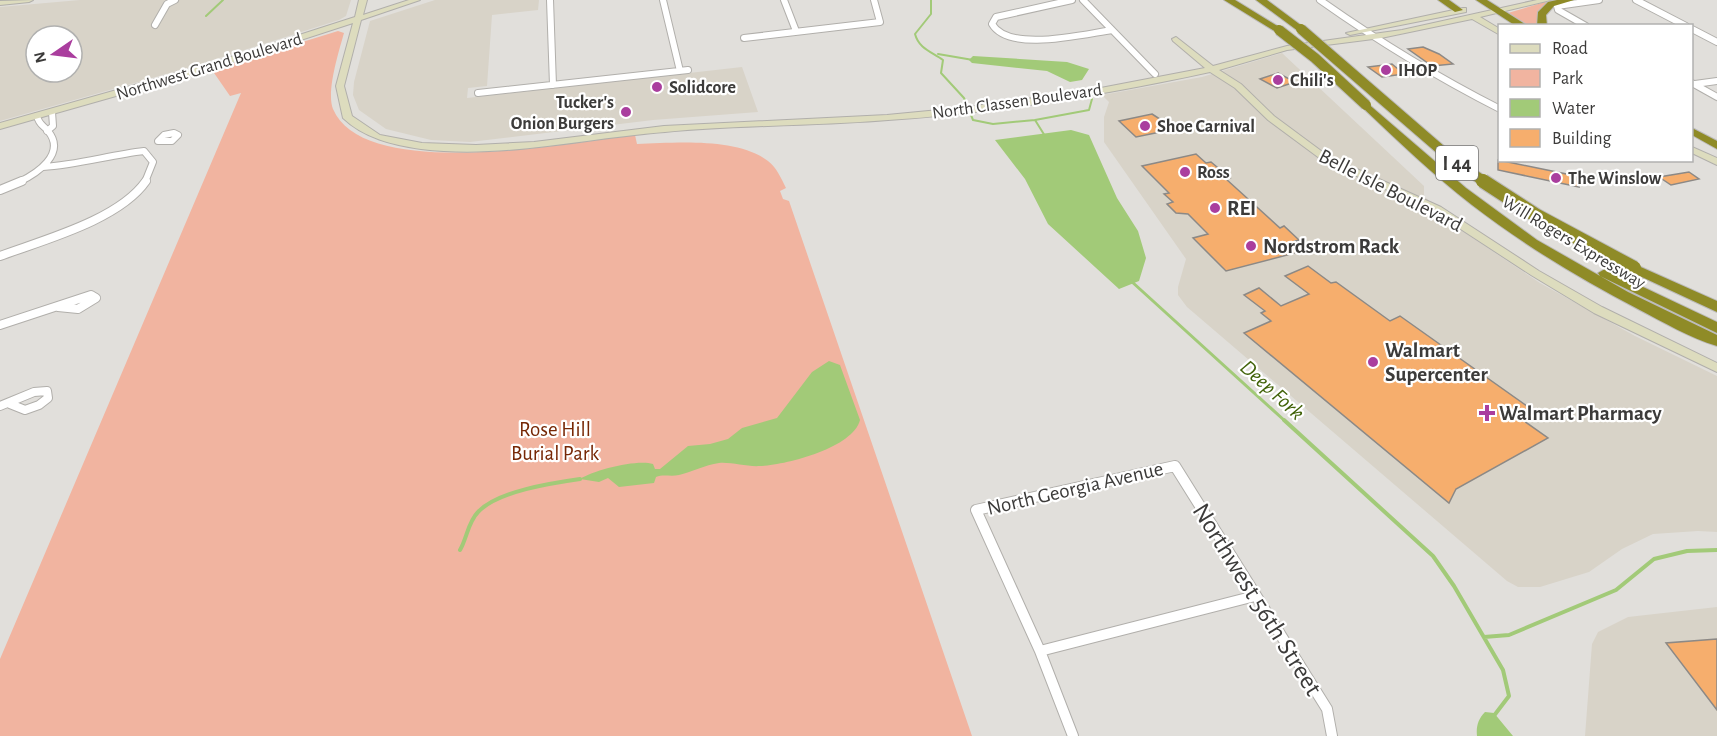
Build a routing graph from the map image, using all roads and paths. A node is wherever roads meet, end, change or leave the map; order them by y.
1 (29, 0) edge
2 (175, 0) edge
3 (363, 0) edge
4 (416, 0) edge
5 (550, 0) edge
6 (663, 0) edge
7 (784, 0) edge
8 (874, 0) edge
9 (1072, 0) edge
10 (1083, 0) edge
11 (1229, 0) edge
12 (1261, 0) edge
13 (1320, 0) edge
14 (1443, 0) edge
15 (1467, 0) edge
16 (1516, 0) edge
17 (1547, 0) edge
18 (1569, 0) edge
19 (1599, 0) edge
20 (1636, 0) edge
21 (167, 2) edge
22 (0, 3) edge
23 (1487, 7) edge
24 (1458, 10) junction
25 (1472, 16) junction
26 (357, 20) junction
27 (1508, 24) edge
28 (1520, 24) edge
29 (1542, 24) edge
30 (1582, 24) edge
31 (1682, 24) edge
32 (155, 25) dead end
33 (1693, 29) edge
34 (1112, 30) junction
35 (796, 31) junction
36 (1362, 31) junction
37 (1498, 32) edge
38 (744, 38) dead end
39 (1372, 38) junction
40 (1176, 39) dead end
41 (1717, 42) edge
42 (1209, 67) junction
43 (688, 69) dead end
44 (680, 70) junction
45 (1155, 74) junction
46 (1717, 81) edge
47 (1128, 82) junction
48 (1693, 84) edge
49 (553, 85) junction
50 (478, 93) dead end
51 (1717, 97) edge
52 (1498, 109) edge
53 (52, 112) junction
54 (37, 116) junction
55 (1693, 122) edge
56 (0, 126) edge
57 (47, 131) junction
58 (1693, 132) edge
59 (1717, 136) edge
60 (159, 142) dead end
61 (1717, 146) edge
62 (1693, 150) edge
63 (144, 151) junction
64 (1717, 162) edge
65 (43, 167) junction
66 (1434, 167) junction
67 (0, 190) edge
68 (0, 256) edge
69 (1634, 268) junction
70 (1717, 301) edge
71 (58, 307) dead end
72 (1717, 307) edge
73 (0, 325) edge
74 (1717, 328) edge
75 (1717, 341) edge
76 (1717, 369) edge
77 (10, 404) dead end
78 (0, 406) edge
79 (1175, 466) joint
80 (1255, 596) junction
81 (1040, 651) junction
82 (1073, 736) edge
83 (1332, 736) edge

1 - 22 main road
2 - 21 street
3 - 26 main road, North Classen Boulevard
4 - 26 main road, Northwest Grand Boulevard
5 - 49 street
6 - 44 street
7 - 35 street
8 - 35 street
9 - 34 street
10 - 34 street
11 - 66 highway, Will Rogers Expressway / I 44, bridge
12 - 69 highway, Will Rogers Expressway / I 44, bridge
13 - 36 street
14 - 24 highway
15 - 23 highway
16 - 23 main road, North Classen Boulevard
17 - 23 main road, North Classen Boulevard
18 - 29 highway
19 - 30 street
20 - 31 street
21 - 32 street
23 - 24 main road, North Classen Boulevard
23 - 25 main road, North Classen Boulevard
23 - 27 highway
23 - 28 highway
24 - 36 main road, North Classen Boulevard
25 - 37 main road
25 - 39 main road, North Classen Boulevard
26 - 47 main road, North Classen Boulevard
26 - 53 main road, Northwest Grand Boulevard
33 - 41 street
34 - 45 street
35 - 38 street
36 - 39 street
36 - 42 main road, North Classen Boulevard
39 - 42 main road, North Classen Boulevard
39 - 52 street
40 - 42 main road, Belle Isle Boulevard
42 - 45 main road, North Classen Boulevard
42 - 47 main road, North Classen Boulevard
42 - 76 main road, Belle Isle Boulevard
43 - 44 street
44 - 49 street
45 - 47 main road, North Classen Boulevard
46 - 48 street
48 - 51 street
49 - 50 street
53 - 54 main road, Northwest Grand Boulevard
53 - 57 street
54 - 56 main road, Northwest Grand Boulevard
54 - 57 street
55 - 59 highway
57 - 65 street
58 - 61 highway
60 - 63 street
62 - 64 main road
63 - 65 street
63 - 68 street
65 - 67 street
66 - 74 highway
66 - 75 highway, Will Rogers Expressway / I 44
69 - 70 highway
69 - 72 highway, Will Rogers Expressway / I 44
71 - 73 street
77 - 78 street
79 - 80 street, Northwest 56th Street
79 - 81 street, North Georgia Avenue
80 - 81 street
80 - 83 street, Northwest 56th Street
81 - 82 street

